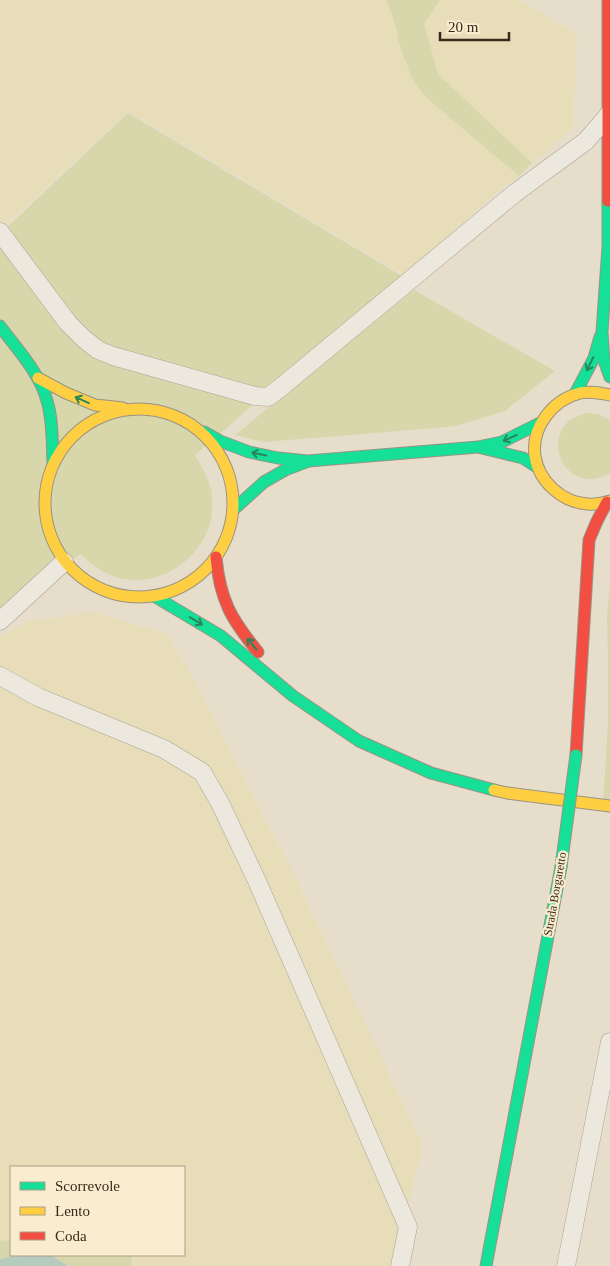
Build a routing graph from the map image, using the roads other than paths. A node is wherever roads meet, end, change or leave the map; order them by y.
1 (608, 0) edge
2 (610, 114) edge
3 (0, 232) edge
4 (0, 326) edge
5 (602, 332) junction
6 (610, 377) edge
7 (38, 378) junction
8 (575, 394) junction
9 (610, 395) edge
10 (129, 408) junction
11 (540, 423) junction
12 (196, 428) junction
13 (478, 447) junction
14 (53, 462) junction
15 (308, 462) junction
16 (537, 467) junction
17 (609, 502) edge
18 (233, 510) junction
19 (580, 512) junction
20 (590, 540) junction
21 (216, 557) junction
22 (64, 562) junction
23 (154, 596) junction
24 (0, 621) edge
25 (0, 676) edge
26 (293, 696) junction
27 (610, 806) edge
28 (610, 1042) edge
29 (400, 1266) edge
30 (486, 1266) edge
31 (566, 1266) edge

1 - 2 main road
2 - 3 street
2 - 5 main road
4 - 7 main road
5 - 6 main road
5 -> 8 main road
10 -> 7 main road
7 - 14 main road
8 - 9 main road
8 - 11 main road
10 - 12 main road
10 - 14 main road
11 -> 13 main road
11 - 16 main road
15 -> 12 main road
12 - 18 main road
13 - 15 main road
13 - 16 main road
14 - 22 main road
15 - 18 main road
16 - 19 main road
17 - 19 main road
17 - 20 main road, Strada Borgaretto
18 - 21 main road
19 - 20 main road, Strada Borgaretto
20 - 30 main road, Strada Borgaretto, bridge
21 - 23 main road
26 -> 21 main road
22 - 23 main road
22 - 24 street
23 -> 26 main road
25 - 29 street
26 - 27 main road
28 - 31 street

